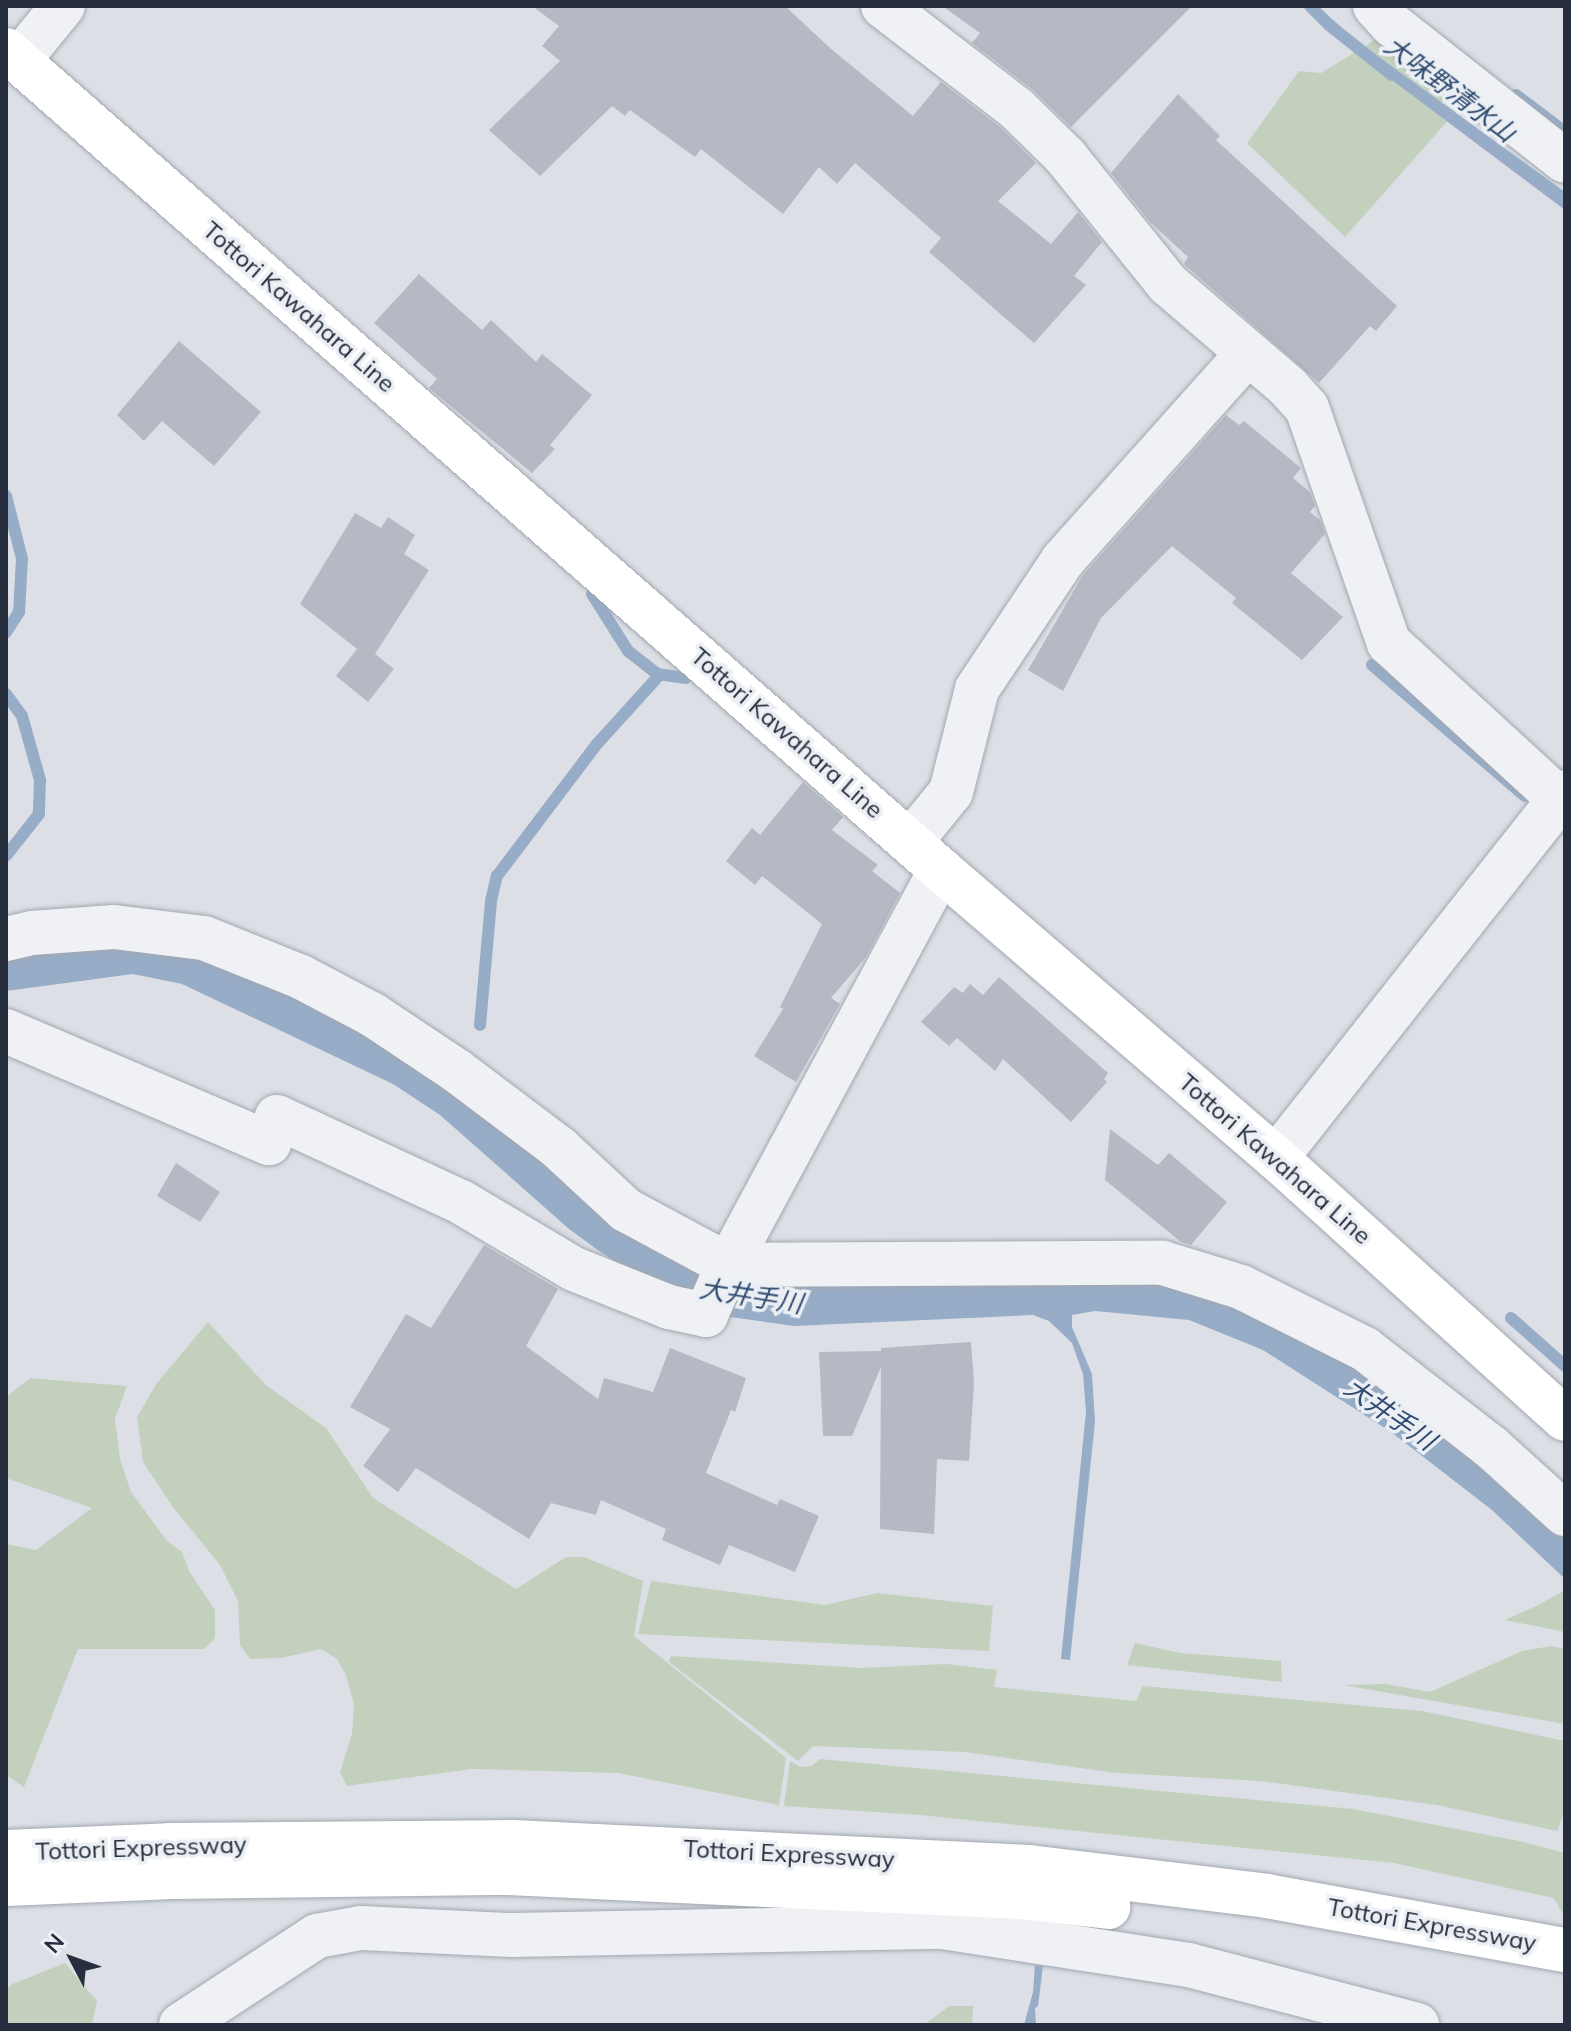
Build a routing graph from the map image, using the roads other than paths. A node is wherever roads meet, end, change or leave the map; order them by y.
1 (63, 6) edge
2 (883, 6) edge
3 (1375, 6) edge
4 (12, 56) edge
5 (1565, 161) edge
6 (1247, 354) junction
7 (1563, 798) edge
8 (926, 856) junction
9 (6, 939) edge
10 (6, 1031) edge
11 (1276, 1158) junction
12 (728, 1265) junction
13 (1565, 1419) edge
14 (1565, 1514) edge
15 (6, 1852) edge
16 (6, 1884) edge
17 (1565, 1950) edge
18 (1565, 1979) edge
19 (181, 2025) edge
20 (1417, 2025) edge

1 - 4 street
2 - 6 street
3 - 5 street
4 - 8 main road, Tottori Kawahara Line
6 - 7 street
6 - 8 street
7 - 11 street
8 - 11 main road, Tottori Kawahara Line
8 - 12 street
9 - 12 street
10 - 12 street
11 - 13 main road, Tottori Kawahara Line
12 - 14 street
15 - 17 main road, Tottori Expressway
16 - 18 main road, Tottori Expressway
19 - 20 street

